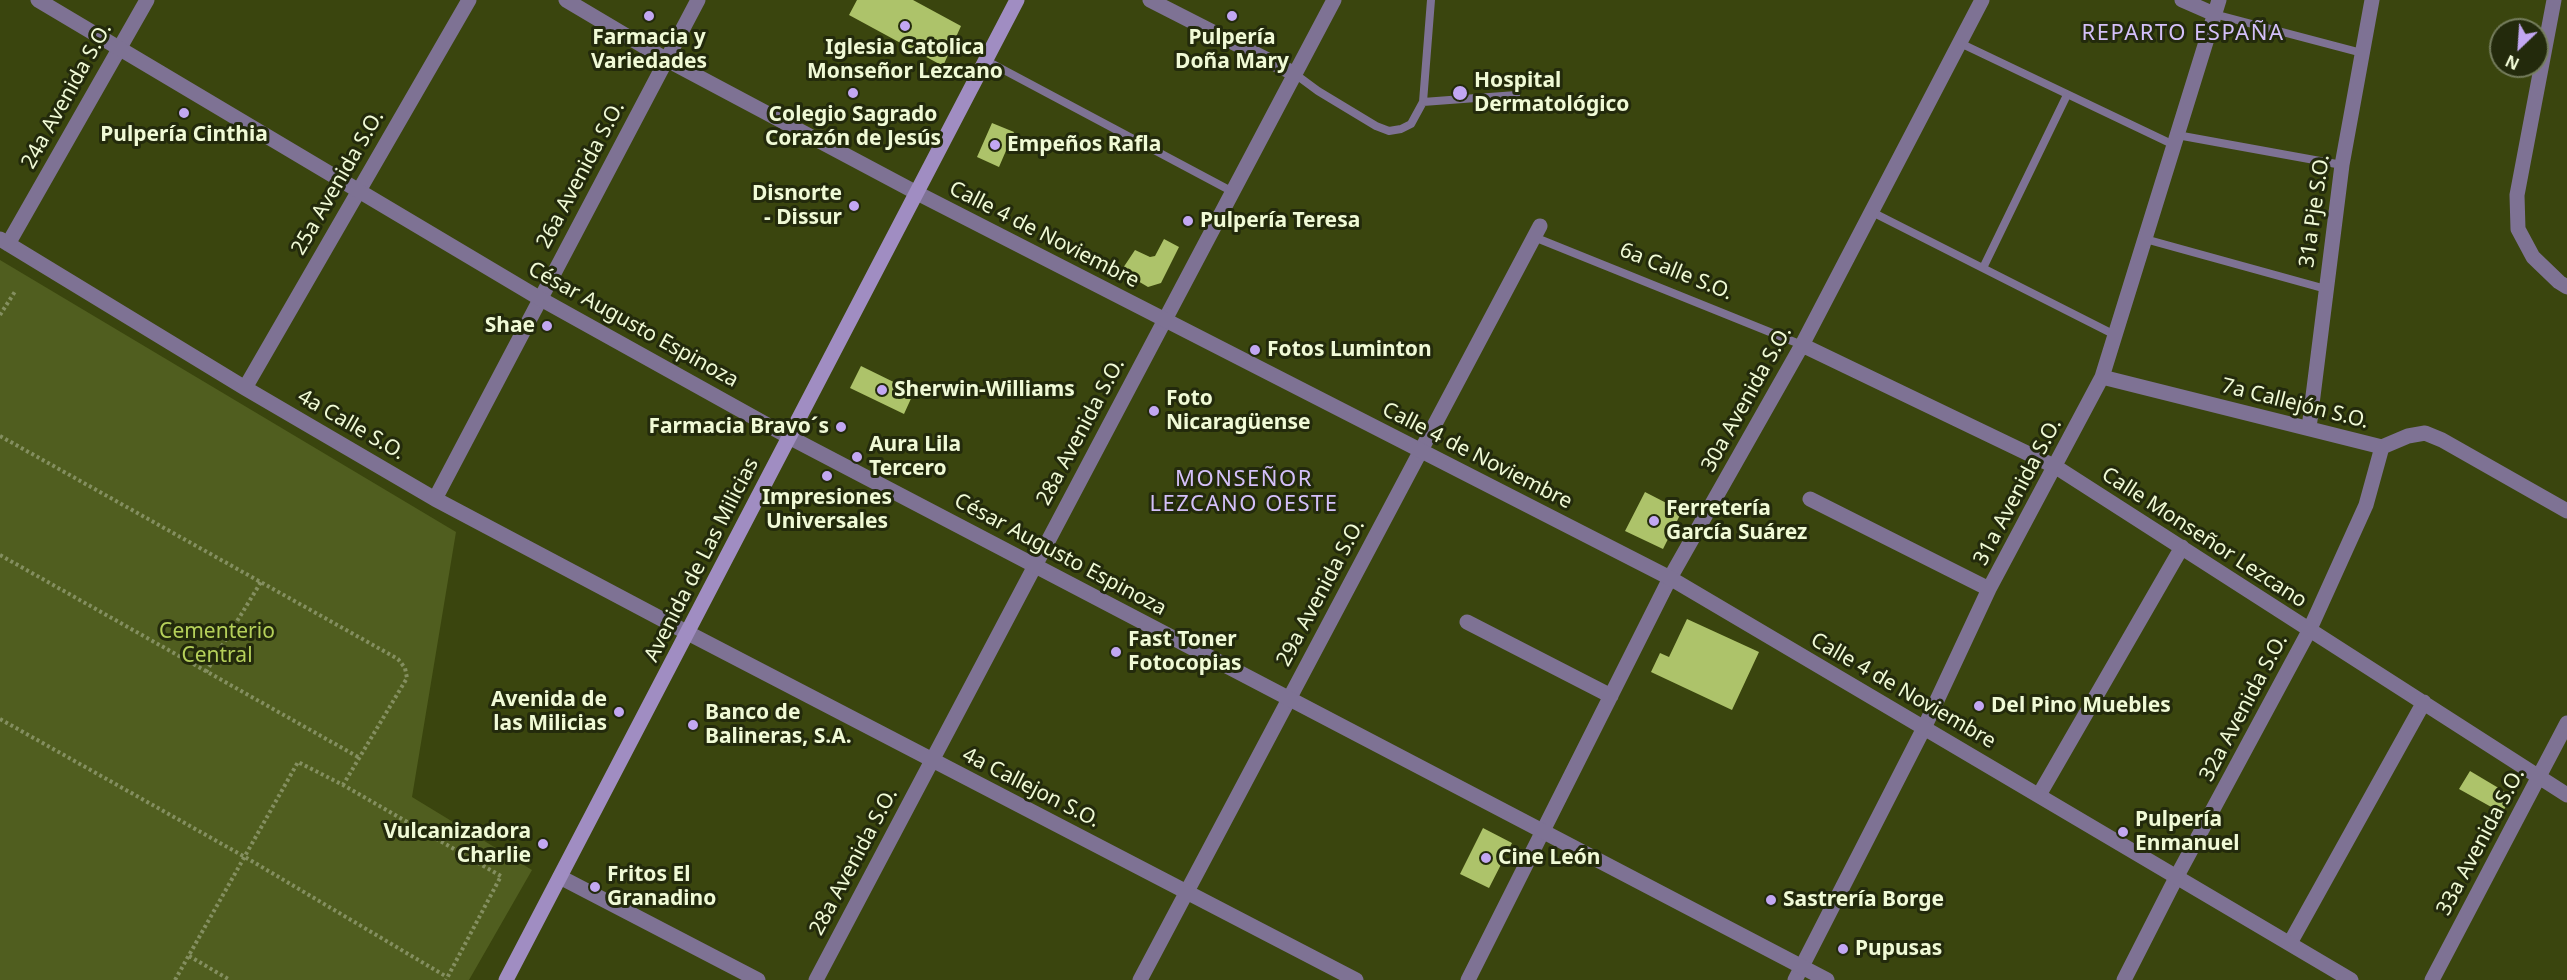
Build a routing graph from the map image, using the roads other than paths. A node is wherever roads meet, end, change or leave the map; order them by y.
1 (38, 0) edge
2 (147, 0) edge
3 (469, 0) edge
4 (566, 0) edge
5 (698, 0) edge
6 (1017, 0) edge
7 (1150, 0) edge
8 (1334, 0) edge
9 (1431, 0) edge
10 (1982, 0) edge
11 (2182, 0) edge
12 (2372, 0) edge
13 (2554, 0) edge
14 (2216, 7) edge
15 (1960, 43) junction
16 (117, 49) junction
17 (2362, 53) junction
18 (667, 60) junction
19 (987, 61) junction
20 (1295, 74) junction
21 (2067, 94) junction
22 (1516, 95) dead end
23 (1423, 102) junction
24 (2175, 140) junction
25 (2342, 165) junction
26 (358, 190) junction
27 (1233, 192) junction
28 (917, 193) junction
29 (1872, 212) junction
30 (1537, 231) joint
31 (2145, 239) junction
32 (4, 242) edge
33 (1983, 268) junction
34 (2567, 287) edge
35 (2326, 289) junction
36 (540, 298) junction
37 (1165, 320) junction
38 (2115, 335) junction
39 (1802, 345) junction
40 (2102, 377) junction
41 (245, 388) junction
42 (2309, 428) junction
43 (789, 437) junction
44 (2382, 447) junction
45 (1420, 451) junction
46 (2056, 467) junction
47 (435, 499) junction
48 (1810, 499) dead end
49 (2567, 511) edge
50 (2182, 547) junction
51 (1035, 565) junction
52 (1670, 578) junction
53 (1989, 589) junction
54 (1467, 622) dead end
55 (2309, 631) junction
56 (688, 633) junction
57 (1611, 696) junction
58 (1289, 698) junction
59 (2424, 702) junction
60 (2567, 723) edge
61 (1924, 728) junction
62 (932, 760) junction
63 (2539, 776) junction
64 (2039, 795) junction
65 (2567, 795) edge
66 (1544, 831) junction
67 (2177, 876) junction
68 (560, 877) junction
69 (1186, 892) junction
70 (2290, 943) junction
71 (1799, 973) edge
72 (506, 980) edge
73 (758, 980) edge
74 (816, 980) edge
75 (1140, 980) edge
76 (1356, 980) edge
77 (1468, 980) edge
78 (1827, 980) edge
79 (2124, 980) edge
80 (2351, 980) edge
81 (2432, 980) edge

1 - 16 street, César Augusto Espinoza
2 - 16 street, 24a Avenida S.O.
3 - 26 street, 25a Avenida S.O.
4 - 18 street, Calle 4 de Noviembre
5 - 18 street, 26a Avenida S.O.
6 - 19 main road, Avenida de Las Milicias
7 - 20 street
8 - 20 street, 28a Avenida S.O.
9 - 23 lane
10 - 15 street, 30a Avenida S.O.
11 - 14 street
12 - 17 street, 31a Pje S.O.
13 - 34 street
14 - 17 lane
14 - 24 street, 31a Avenida S.O.
15 - 21 lane
15 - 29 street, 30a Avenida S.O.
16 - 26 street, César Augusto Espinoza
16 - 32 street, 24a Avenida S.O.
17 - 25 street, 31a Pje S.O.
18 - 28 street, Calle 4 de Noviembre
18 - 36 street, 26a Avenida S.O.
19 - 27 lane
19 - 28 main road, Avenida de Las Milicias
20 - 23 lane
20 - 27 street, 28a Avenida S.O.
21 - 24 lane
21 - 33 lane
22 - 23 lane
24 - 25 lane
24 - 31 street, 31a Avenida S.O.
25 - 35 street, 31a Pje S.O.
26 - 36 street, César Augusto Espinoza
26 - 41 street, 25a Avenida S.O.
27 - 37 street, 28a Avenida S.O.
28 - 37 street, Calle 4 de Noviembre
28 - 43 main road, Avenida de Las Milicias
29 - 33 lane
29 - 39 street, 30a Avenida S.O.
30 - 39 lane, 6a Calle S.O.
30 - 45 street, 29a Avenida S.O.
31 - 35 lane
31 - 38 street, 31a Avenida S.O.
32 - 41 street, 4a Calle S.O.
33 - 38 lane
35 - 42 street, 31a Pje S.O.
36 - 43 street, César Augusto Espinoza
36 - 47 street, 26a Avenida S.O.
37 - 45 street, Calle 4 de Noviembre
37 - 51 street, 28a Avenida S.O.
38 - 40 street, 31a Avenida S.O.
39 - 46 street, Calle Monseñor Lezcano
39 - 52 street, 30a Avenida S.O.
40 - 42 street, 7a Callejón S.O.
40 - 46 street, 31a Avenida S.O.
41 - 47 street, 4a Calle S.O.
42 - 44 street, 7a Callejón S.O.
43 - 51 street, César Augusto Espinoza
43 - 56 main road, Avenida de Las Milicias
44 - 49 street, 7a Callejón S.O.
44 - 55 street, 32a Avenida S.O.
45 - 52 street, Calle 4 de Noviembre
45 - 58 street, 29a Avenida S.O.
46 - 50 street, Calle Monseñor Lezcano
46 - 53 street, 31a Avenida S.O.
47 - 56 street, 4a Calle S.O.
48 - 53 street
50 - 55 street, Calle Monseñor Lezcano
50 - 64 street
51 - 58 street, César Augusto Espinoza
51 - 62 street, 28a Avenida S.O.
52 - 57 street, 30a Avenida S.O.
52 - 61 street, Calle 4 de Noviembre
53 - 61 street, 31a Avenida S.O.
54 - 57 street
55 - 59 street, Calle Monseñor Lezcano
55 - 67 street, 32a Avenida S.O.
56 - 62 street, 4a Callejon S.O.
56 - 68 main road, Avenida de Las Milicias
57 - 66 street, 30a Avenida S.O.
58 - 66 street, César Augusto Espinoza
58 - 69 street, 29a Avenida S.O.
59 - 63 street, Calle Monseñor Lezcano
59 - 70 street
60 - 63 street, 33a Avenida S.O.
61 - 64 street, Calle 4 de Noviembre
61 - 71 street, 31a Avenida S.O.
62 - 69 street, 4a Callejon S.O.
62 - 74 street, 28a Avenida S.O.
63 - 65 street, Calle Monseñor Lezcano
63 - 81 street, 33a Avenida S.O.
64 - 67 street, Calle 4 de Noviembre
66 - 71 street, César Augusto Espinoza
66 - 77 street, 30a Avenida S.O.
67 - 70 street, Calle 4 de Noviembre
67 - 79 street, 32a Avenida S.O.
68 - 72 main road, Avenida de Las Milicias
68 - 73 street
69 - 75 street, 29a Avenida S.O.
69 - 76 street, 4a Callejon S.O.
70 - 80 street, Calle 4 de Noviembre
71 - 78 street, César Augusto Espinoza

